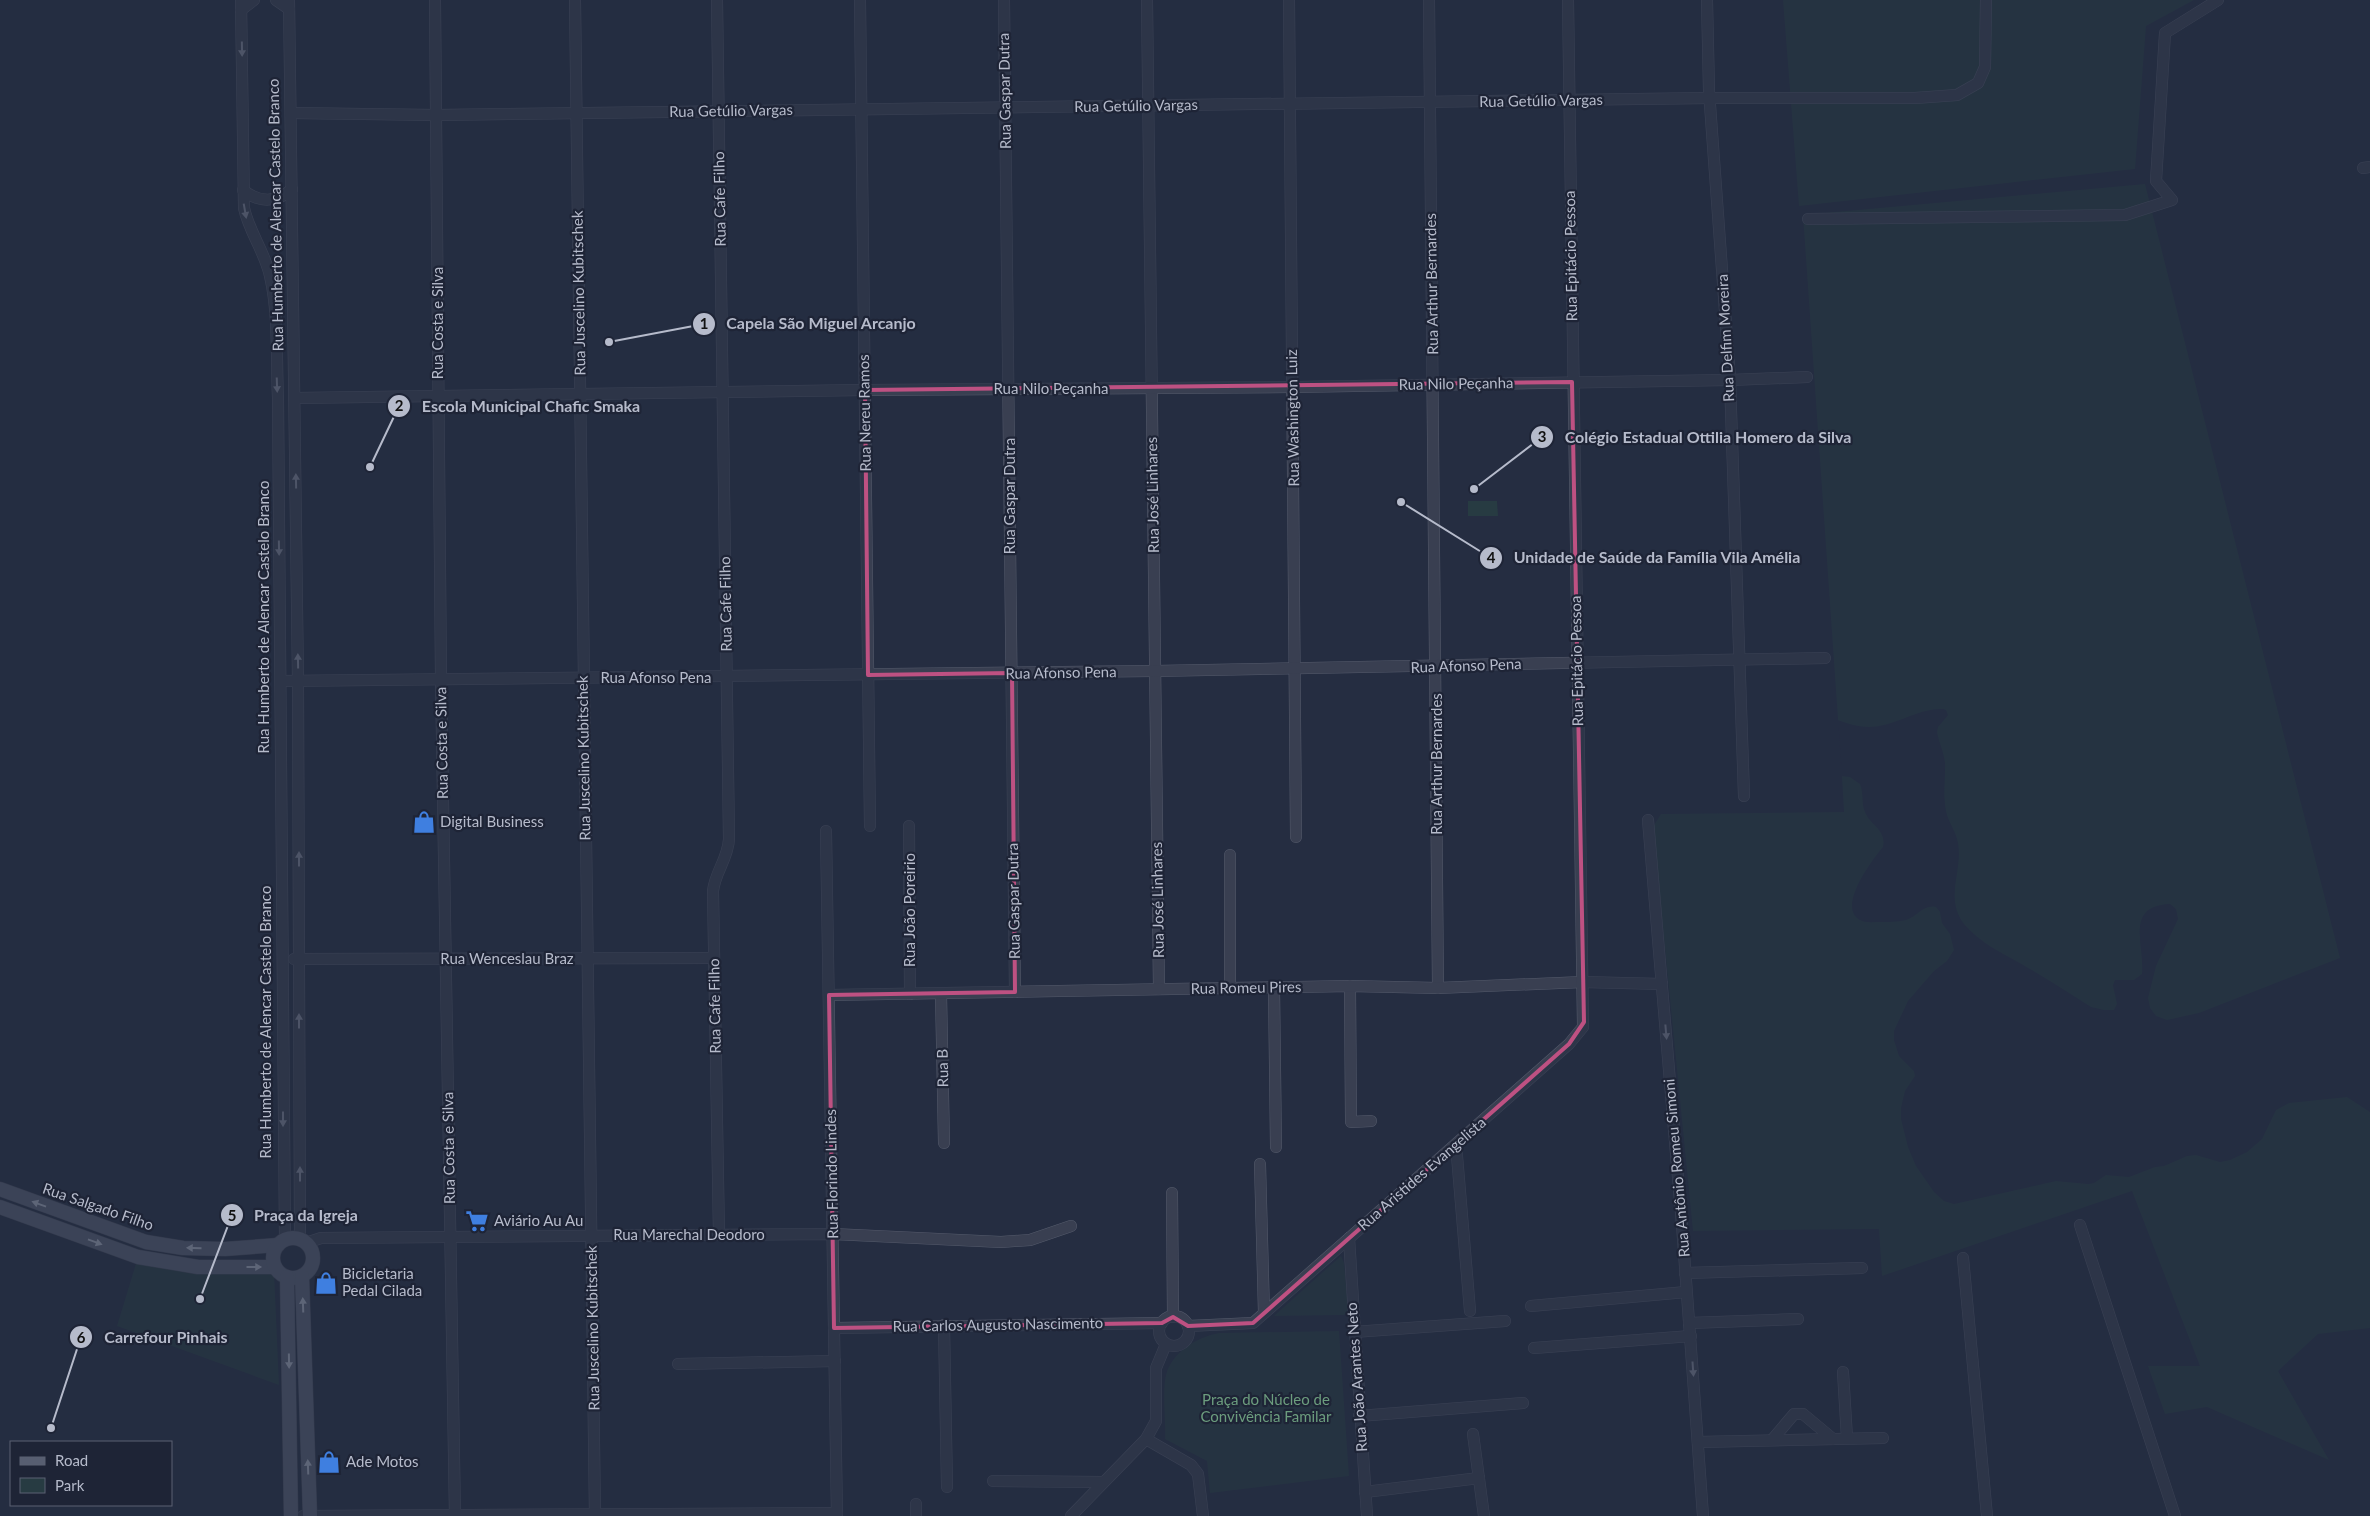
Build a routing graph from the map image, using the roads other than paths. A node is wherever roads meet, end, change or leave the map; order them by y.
1 (254, 0) edge
2 (276, 0) edge
3 (435, 0) edge
4 (575, 0) edge
5 (717, 0) edge
6 (860, 0) edge
7 (1004, 0) edge
8 (1147, 0) edge
9 (1289, 0) edge
10 (1429, 0) edge
11 (1568, 0) edge
12 (1707, 0) edge
13 (1986, 0) edge
14 (2218, 0) edge
15 (241, 5) edge
16 (289, 5) edge
17 (1569, 96) junction
18 (1711, 98) junction
19 (1430, 102) junction
20 (1290, 104) junction
21 (1149, 106) junction
22 (1005, 108) junction
23 (861, 109) junction
24 (719, 111) junction
25 (291, 113) junction
26 (576, 113) junction
27 (436, 115) junction
28 (292, 189) junction
29 (243, 190) junction
30 (1808, 219) dead end
31 (1807, 377) dead end
32 (1730, 380) junction
33 (1572, 382) junction
34 (1433, 384) junction
35 (1292, 387) junction
36 (1151, 388) junction
37 (1009, 389) junction
38 (865, 390) junction
39 (723, 393) junction
40 (580, 395) junction
41 (438, 396) junction
42 (295, 398) junction
43 (1824, 658) dead end
44 (1739, 660) junction
45 (1576, 662) junction
46 (1436, 667) junction
47 (1296, 669) junction
48 (1154, 671) junction
49 (1012, 673) junction
50 (868, 675) junction
51 (583, 678) junction
52 (727, 678) junction
53 (441, 679) junction
54 (281, 681) junction
55 (298, 681) junction
56 (1744, 796) dead end
57 (1648, 820) dead end
58 (870, 826) dead end
59 (910, 826) dead end
60 (826, 831) dead end
61 (1296, 837) dead end
62 (1230, 854) dead end
63 (587, 958) junction
64 (714, 958) junction
65 (282, 959) junction
66 (299, 959) junction
67 (446, 959) junction
68 (1583, 982) junction
69 (1662, 984) junction
70 (1350, 986) junction
71 (1274, 987) junction
72 (1230, 988) junction
73 (1438, 988) junction
74 (1159, 990) junction
75 (1014, 992) junction
76 (910, 994) junction
77 (941, 994) junction
78 (829, 995) junction
79 (1584, 1022) joint
80 (1371, 1121) dead end
81 (944, 1143) dead end
82 (1456, 1144) junction
83 (1276, 1147) dead end
84 (1260, 1164) dead end
85 (0, 1189) edge
86 (1172, 1193) dead end
87 (0, 1207) edge
88 (74, 1216) junction
89 (2080, 1225) dead end
90 (1071, 1226) dead end
91 (67, 1232) junction
92 (833, 1234) junction
93 (719, 1235) junction
94 (592, 1236) junction
95 (450, 1237) junction
96 (1349, 1238) junction
97 (282, 1242) junction
98 (303, 1242) junction
99 (163, 1245) junction
100 (1963, 1258) dead end
101 (160, 1261) junction
102 (275, 1267) junction
103 (1862, 1268) dead end
104 (1686, 1273) junction
105 (302, 1276) junction
106 (287, 1277) junction
107 (1686, 1292) junction
108 (1531, 1306) dead end
109 (1470, 1311) dead end
110 (1264, 1312) junction
111 (1174, 1316) junction
112 (1798, 1319) dead end
113 (1505, 1321) dead end
114 (1162, 1323) junction
115 (1689, 1323) junction
116 (944, 1325) junction
117 (1188, 1326) junction
118 (834, 1328) junction
119 (1354, 1332) junction
120 (1691, 1336) junction
121 (1166, 1344) junction
122 (1534, 1348) dead end
123 (835, 1361) junction
124 (678, 1364) dead end
125 (1843, 1372) dead end
126 (1523, 1403) dead end
127 (1359, 1416) junction
128 (1474, 1434) dead end
129 (1847, 1438) junction
130 (1883, 1438) dead end
131 (1146, 1439) junction
132 (1833, 1439) junction
133 (1772, 1440) junction
134 (1698, 1442) junction
135 (1479, 1478) junction
136 (993, 1481) dead end
137 (1102, 1482) junction
138 (948, 1487) dead end
139 (1365, 1492) junction
140 (837, 1515) edge
141 (291, 1516) edge
142 (303, 1516) edge
143 (310, 1516) edge
144 (455, 1516) edge
145 (595, 1516) edge
146 (1071, 1516) edge
147 (1203, 1516) edge
148 (1367, 1516) edge
149 (1484, 1516) edge
150 (1703, 1516) edge
151 (1987, 1516) edge
152 (2175, 1516) edge

1 - 15 street
2 - 16 street
3 - 27 street, Rua Costa e Silva
4 - 26 street, Rua Juscelino Kubitschek
5 - 24 street, Rua Cafe Filho
6 - 23 street, Rua Nereu Ramos
7 - 22 street, Rua Gaspar Dutra
8 - 21 street, Rua José Linhares
9 - 20 street, Rua Washington Luiz
10 - 19 street, Rua Arthur Bernardes
11 - 17 street, Rua Epitácio Pessoa
12 - 18 street, Rua Delfim Moreira
13 - 18 street, Rua Getúlio Vargas
14 - 30 street
15 -> 29 street, Rua Humberto de Alencar Castelo Branco
16 - 25 street, Rua Humberto de Alencar Castelo Branco
17 - 18 street, Rua Getúlio Vargas
17 - 19 street, Rua Getúlio Vargas
17 - 33 street, Rua Epitácio Pessoa
18 - 32 street, Rua Delfim Moreira
19 - 20 street, Rua Getúlio Vargas
19 - 34 street, Rua Arthur Bernardes
20 - 21 street, Rua Getúlio Vargas
20 - 35 street, Rua Washington Luiz
21 - 22 street, Rua Getúlio Vargas
21 - 36 street, Rua José Linhares
22 - 23 street, Rua Getúlio Vargas
22 - 37 street, Rua Gaspar Dutra
23 - 24 street, Rua Getúlio Vargas
23 - 38 street, Rua Nereu Ramos
24 - 26 street, Rua Getúlio Vargas
24 - 39 street, Rua Cafe Filho
25 - 27 street, Rua Getúlio Vargas
25 - 28 street, Rua Humberto de Alencar Castelo Branco
26 - 27 street, Rua Getúlio Vargas
26 - 40 street, Rua Juscelino Kubitschek
27 - 41 street, Rua Costa e Silva
28 - 29 street
28 - 42 street, Rua Humberto de Alencar Castelo Branco
29 -> 54 street, Rua Humberto de Alencar Castelo Branco
31 - 32 street, Rua Nilo Peçanha
32 - 33 street, Rua Nilo Peçanha
32 - 44 street, Rua Delfim Moreira
33 - 34 street, Rua Nilo Peçanha
33 - 45 street, Rua Epitácio Pessoa
34 - 35 street, Rua Nilo Peçanha
34 - 46 street, Rua Arthur Bernardes
35 - 36 street, Rua Nilo Peçanha
35 - 47 street, Rua Washington Luiz
36 - 37 street, Rua Nilo Peçanha
36 - 48 street, Rua José Linhares
37 - 38 street, Rua Nilo Peçanha
37 - 49 street, Rua Gaspar Dutra
38 - 39 street, Rua Nilo Peçanha
38 - 50 street, Rua Nereu Ramos
39 - 40 street, Rua Nilo Peçanha
39 - 52 street, Rua Cafe Filho
40 - 41 street, Rua Nilo Peçanha
40 - 51 street, Rua Juscelino Kubitschek
41 - 42 street, Rua Nilo Peçanha
41 - 53 street, Rua Costa e Silva
55 -> 42 street, Rua Humberto de Alencar Castelo Branco
43 - 44 street, Rua Afonso Pena
44 - 45 street, Rua Afonso Pena
44 - 56 street, Rua Delfim Moreira
45 - 46 street, Rua Afonso Pena
45 - 68 street, Rua Epitácio Pessoa
46 - 47 street, Rua Afonso Pena
46 - 73 street, Rua Arthur Bernardes
47 - 48 street, Rua Afonso Pena
47 - 61 street, Rua Washington Luiz
48 - 49 street, Rua Afonso Pena
48 - 74 street, Rua José Linhares
49 - 50 street, Rua Afonso Pena
49 - 75 street, Rua Gaspar Dutra
50 - 52 street, Rua Afonso Pena
50 - 58 street, Rua Nereu Ramos
51 - 52 street, Rua Afonso Pena
51 - 53 street, Rua Afonso Pena
51 - 63 street, Rua Juscelino Kubitschek
52 - 64 street, Rua Cafe Filho
53 - 55 street, Rua Afonso Pena
53 - 67 street, Rua Costa e Silva
54 - 55 street, Rua Afonso Pena
54 - 65 street, Rua Humberto de Alencar Castelo Branco
66 -> 55 street, Rua Humberto de Alencar Castelo Branco
57 - 69 street, Rua Antônio Romeu Simoni
59 - 76 street, Rua João Poreirio
60 - 78 street, Rua Florindo Lindes
62 - 72 street
63 - 64 street, Rua Wenceslau Braz
63 - 67 street, Rua Wenceslau Braz
63 - 94 street, Rua Juscelino Kubitschek
64 - 93 street, Rua Cafe Filho
65 - 66 street, Rua Wenceslau Braz
65 -> 97 street, Rua Humberto de Alencar Castelo Branco
66 - 67 street, Rua Wenceslau Braz
98 -> 66 street, Rua Humberto de Alencar Castelo Branco
67 - 95 street, Rua Costa e Silva
68 - 69 street, Rua Romeu Pires
68 - 73 street, Rua Romeu Pires
68 - 79 street, Rua Epitácio Pessoa
69 -> 104 street, Rua Antônio Romeu Simoni
70 - 71 street, Rua Romeu Pires
70 - 73 street, Rua Romeu Pires
70 - 80 street
71 - 72 street, Rua Romeu Pires
71 - 83 street
72 - 74 street, Rua Romeu Pires
74 - 75 street, Rua Romeu Pires
75 - 77 street, Rua Romeu Pires
76 - 77 street, Rua Romeu Pires
76 - 78 street, Rua Romeu Pires
77 - 81 street, Rua B
78 - 92 street, Rua Florindo Lindes
79 - 82 street, Rua Aristides Evangelista
82 - 96 street, Rua Aristides Evangelista
82 - 109 street
84 - 110 street
88 -> 85 main road, Rua Salgado Filho
86 - 111 street
87 - 91 main road
88 - 91 main road
88 - 99 main road, Rua Salgado Filho
89 - 152 street
90 - 92 street, Rua Marechal Deodoro
91 -> 101 main road
92 - 93 street, Rua Marechal Deodoro
92 - 118 street, Rua Florindo Lindes
93 - 94 street, Rua Marechal Deodoro
94 - 95 street, Rua Marechal Deodoro
94 - 145 street, Rua Juscelino Kubitschek
95 - 98 street, Rua Marechal Deodoro
95 - 144 street, Rua Costa e Silva
96 - 110 street, Rua Aristides Evangelista
96 - 119 street, Rua João Arantes Neto
97 - 98 main road
97 -> 99 main road, Rua Salgado Filho
97 - 102 main road
98 - 105 main road
99 - 101 main road
100 - 151 street
101 -> 102 main road
102 - 106 main road
103 - 104 street
104 - 107 street, Rua Antônio Romeu Simoni
105 - 106 main road
143 -> 105 main road
106 -> 141 main road
107 - 108 street
107 - 115 street, Rua Antônio Romeu Simoni
110 - 117 street, Rua Aristides Evangelista
111 - 114 street
111 - 117 street
112 - 115 street
113 - 119 street
114 - 116 street, Rua Carlos Augusto Nascimento
114 - 121 street
115 - 120 street, Rua Antônio Romeu Simoni
116 - 118 street, Rua Carlos Augusto Nascimento
116 - 138 street
117 - 121 street
118 - 123 street, Rua Florindo Lindes
119 - 127 street, Rua João Arantes Neto
120 - 122 street
120 -> 134 street, Rua Antônio Romeu Simoni
121 - 131 street
123 - 124 street
123 - 140 street, Rua Florindo Lindes
125 - 129 street
126 - 127 street
127 - 139 street, Rua João Arantes Neto
128 - 135 street
129 - 130 street
129 - 132 street
131 - 137 street
131 - 147 street
132 - 133 street
132 - 133 street
133 - 134 street
134 - 150 street, Rua Antônio Romeu Simoni
135 - 139 street
135 - 149 street
136 - 137 street
137 - 146 street
139 - 148 street, Rua João Arantes Neto
140 - 145 street
142 - 143 street
143 - 144 street
144 - 145 street

